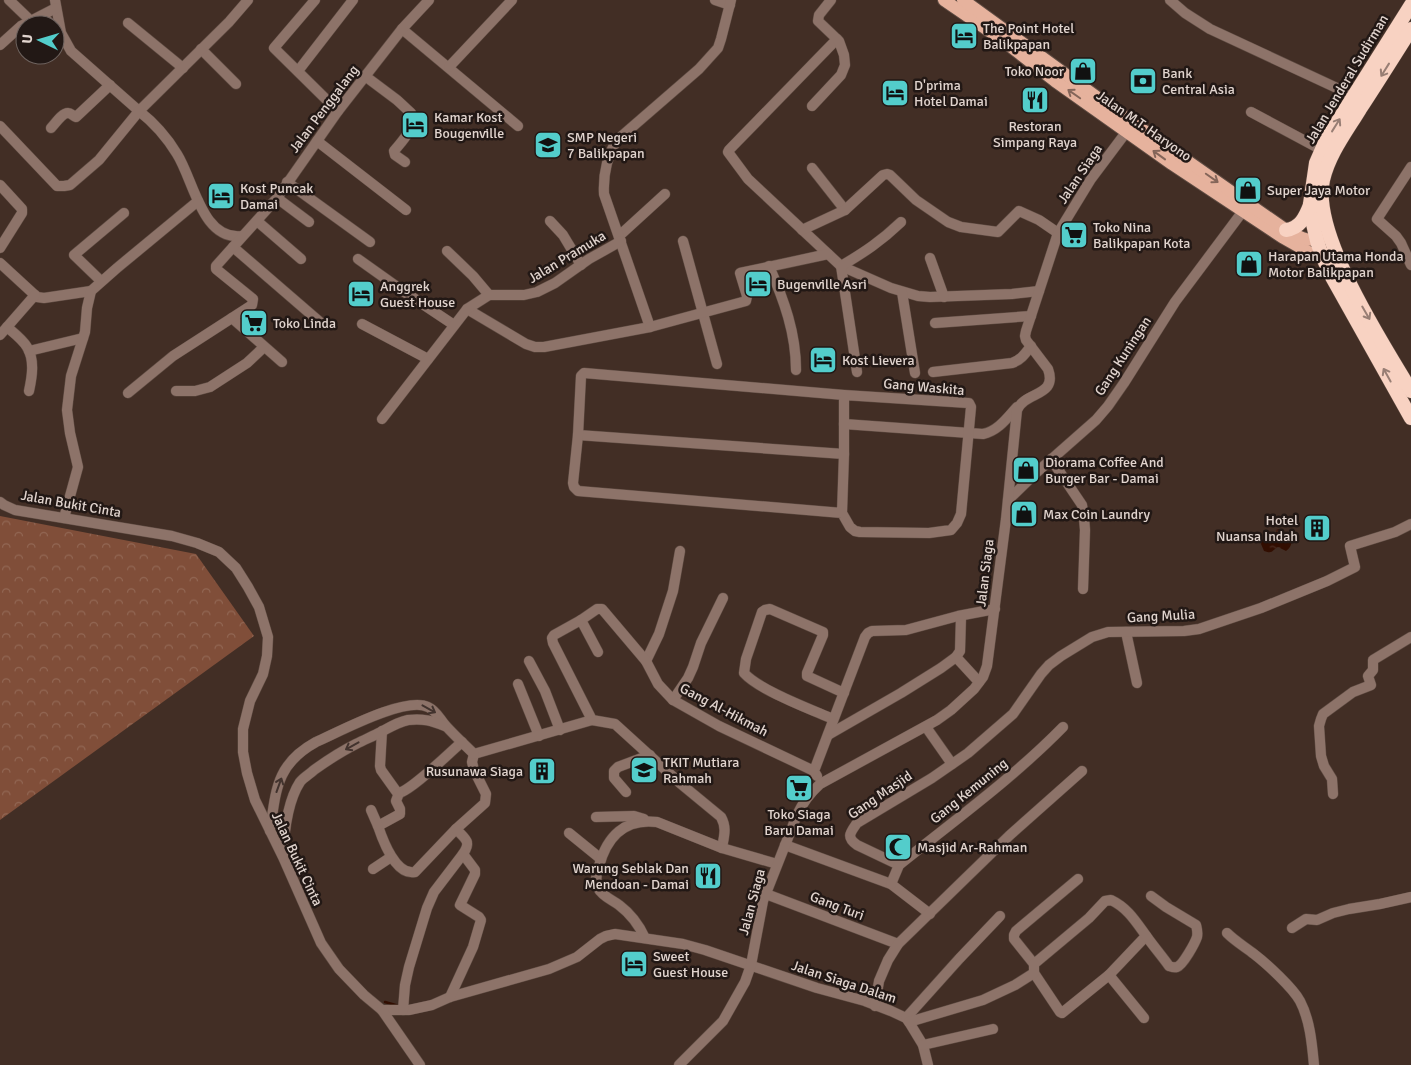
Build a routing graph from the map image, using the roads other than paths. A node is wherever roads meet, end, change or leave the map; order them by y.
1 (248, 0) edge
2 (315, 0) edge
3 (354, 0) edge
4 (429, 0) edge
5 (512, 0) edge
6 (715, 0) edge
7 (831, 0) edge
8 (944, 0) edge
9 (963, 0) edge
10 (1170, 0) edge
11 (13, 1) edge
12 (730, 3) edge
13 (55, 4) edge
14 (1411, 5) edge
15 (26, 15) edge
16 (43, 15) edge
17 (128, 23) dead end
18 (402, 29) junction
19 (1411, 29) edge
20 (15, 31) edge
21 (837, 39) junction
22 (65, 41) edge
23 (0, 45) edge
24 (201, 49) junction
25 (449, 67) junction
26 (182, 68) junction
27 (298, 71) junction
28 (365, 76) junction
29 (236, 84) dead end
30 (110, 85) junction
31 (1354, 96) junction
32 (812, 106) dead end
33 (139, 111) junction
34 (338, 111) junction
35 (1250, 112) dead end
36 (0, 126) edge
37 (518, 126) dead end
38 (52, 128) dead end
39 (1127, 131) junction
40 (317, 141) junction
41 (1322, 150) junction
42 (405, 162) dead end
43 (1411, 167) edge
44 (812, 168) dead end
45 (287, 182) junction
46 (0, 185) edge
47 (665, 194) dead end
48 (277, 198) junction
49 (198, 201) junction
50 (1310, 204) junction
51 (406, 210) dead end
52 (845, 210) junction
53 (1243, 211) junction
54 (124, 213) dead end
55 (257, 221) junction
56 (550, 221) dead end
57 (309, 222) dead end
58 (901, 222) dead end
59 (802, 230) junction
60 (1286, 230) junction
61 (1058, 233) junction
62 (242, 236) junction
63 (1331, 236) junction
64 (620, 238) junction
65 (683, 241) dead end
66 (1317, 241) junction
67 (370, 242) dead end
68 (0, 247) edge
69 (233, 247) junction
70 (447, 251) dead end
71 (828, 254) junction
72 (1329, 254) junction
73 (930, 258) dead end
74 (301, 259) dead end
75 (358, 259) dead end
76 (0, 263) edge
77 (581, 265) junction
78 (1411, 265) edge
79 (769, 266) junction
80 (841, 266) junction
81 (101, 281) junction
82 (91, 291) junction
83 (1039, 291) junction
84 (902, 292) junction
85 (35, 295) junction
86 (489, 295) junction
87 (944, 297) junction
88 (467, 309) junction
89 (702, 313) junction
90 (1031, 316) junction
91 (232, 318) junction
92 (321, 323) dead end
93 (935, 323) dead end
94 (362, 324) dead end
95 (454, 325) junction
96 (650, 326) junction
97 (4, 331) edge
98 (83, 338) junction
99 (1031, 346) junction
100 (264, 347) junction
101 (29, 351) junction
102 (428, 359) junction
103 (282, 362) dead end
104 (717, 364) dead end
105 (796, 370) dead end
106 (857, 372) dead end
107 (934, 372) dead end
108 (915, 373) dead end
109 (29, 391) dead end
110 (176, 391) dead end
111 (1411, 391) edge
112 (128, 393) dead end
113 (844, 395) junction
114 (1020, 403) junction
115 (1411, 418) edge
116 (382, 419) dead end
117 (844, 424) junction
118 (969, 433) junction
119 (578, 435) junction
120 (844, 454) junction
121 (1052, 459) junction
122 (1008, 500) junction
123 (0, 502) edge
124 (842, 513) junction
125 (64, 518) junction
126 (1411, 524) edge
127 (680, 551) dead end
128 (1084, 589) dead end
129 (723, 598) dead end
130 (995, 609) junction
131 (961, 616) junction
132 (581, 620) junction
133 (1126, 632) junction
134 (1411, 637) edge
135 (598, 652) dead end
136 (956, 657) junction
137 (530, 660) dead end
138 (646, 661) junction
139 (979, 682) junction
140 (1137, 683) dead end
141 (518, 684) dead end
142 (844, 693) junction
143 (673, 700) junction
144 (401, 706) junction
145 (833, 719) junction
146 (592, 720) junction
147 (405, 721) junction
148 (446, 726) junction
149 (926, 727) junction
150 (1063, 727) dead end
151 (560, 730) junction
152 (382, 732) junction
153 (828, 735) junction
154 (539, 736) junction
155 (462, 742) junction
156 (474, 754) junction
157 (650, 755) junction
158 (952, 764) junction
159 (814, 771) junction
160 (1082, 771) dead end
161 (820, 784) junction
162 (626, 792) dead end
163 (399, 793) junction
164 (1333, 794) dead end
165 (371, 810) dead end
166 (596, 817) dead end
167 (647, 821) junction
168 (378, 826) junction
169 (456, 829) junction
170 (270, 832) junction
171 (569, 832) dead end
172 (785, 844) junction
173 (722, 848) junction
174 (463, 854) junction
175 (283, 857) junction
176 (391, 857) junction
177 (601, 859) junction
178 (777, 864) junction
179 (899, 865) junction
180 (373, 869) dead end
181 (1078, 879) dead end
182 (890, 884) junction
183 (766, 894) junction
184 (1151, 896) dead end
185 (1411, 897) edge
186 (930, 914) junction
187 (1000, 916) dead end
188 (1292, 928) dead end
189 (1227, 933) dead end
190 (1146, 936) junction
191 (645, 938) junction
192 (898, 944) junction
193 (751, 965) junction
194 (1034, 968) junction
195 (1108, 975) junction
196 (450, 997) junction
197 (875, 1006) junction
198 (382, 1010) junction
199 (403, 1010) junction
200 (1144, 1018) dead end
201 (908, 1020) junction
202 (993, 1029) dead end
203 (923, 1045) junction
204 (420, 1065) edge
205 (679, 1065) edge
206 (928, 1065) edge
207 (1314, 1065) edge

1 - 24 street
2 - 27 street
3 - 27 street
4 - 18 street, Jalan Penggalang
5 - 25 street
6 - 12 street
7 - 21 street
39 -> 8 main road, Jalan M.T. Haryono
9 -> 60 main road, Jalan M.T. Haryono
10 - 31 street
11 - 15 street
12 - 64 street, Jalan Pramuka
13 - 16 street
14 - 31 highway, Jalan Jenderal Sudirman
17 - 26 street
18 - 25 street
18 - 28 street, Jalan Penggalang
19 -> 63 highway, Jalan Jenderal Sudirman
20 - 23 street
21 - 32 street
21 - 59 street
22 - 30 street
24 - 26 street
24 - 29 street
25 - 37 street
26 - 33 street
27 - 34 street
28 - 34 street, Jalan Penggalang
28 - 42 street
30 - 33 street
30 - 38 street
41 -> 31 highway, Jalan Jenderal Sudirman
33 - 36 street
33 - 49 street
34 - 40 street, Jalan Penggalang
35 - 41 street
53 -> 39 main road, Jalan M.T. Haryono
39 - 61 street, Jalan Siaga
40 - 45 street, Jalan Penggalang
40 - 51 street
41 - 50 highway, Jalan Jenderal Sudirman
43 - 78 street
44 - 52 street
45 - 48 street, Jalan Penggalang
45 - 67 street
46 - 68 street
47 - 64 street
48 - 55 street, Jalan Penggalang
48 - 57 street
49 - 62 street
49 - 81 street
50 - 60 highway
50 - 66 highway, Jalan Jenderal Sudirman
52 - 59 street
52 - 61 street
53 - 72 main road, Jalan M.T. Haryono
53 - 121 street, Gang Kuningan
54 - 81 street
55 - 62 street, Jalan Penggalang
55 - 74 street
56 - 77 street
58 - 80 street
59 - 71 street
60 - 66 main road, Jalan M.T. Haryono
61 - 83 street, Jalan Siaga
62 - 69 street, Jalan Penggalang
63 - 66 main road
63 - 72 highway, Jalan Jenderal Sudirman
64 - 77 street, Jalan Pramuka
64 - 96 street
65 - 89 street
66 - 72 highway, Jalan Jenderal Sudirman
69 - 91 street, Jalan Penggalang
69 - 92 street
70 - 86 street
71 - 79 street
71 - 80 street
72 -> 111 highway, Jalan Jenderal Sudirman
115 -> 72 highway, Jalan Jenderal Sudirman
73 - 87 street
75 - 95 street
76 - 85 street
77 - 86 street, Jalan Pramuka
79 - 89 street
79 - 105 street
80 - 84 street
80 - 106 street
81 - 82 street
82 - 85 street
82 - 98 street
83 - 87 street
83 - 90 street, Jalan Siaga
84 - 87 street
84 - 108 street
85 - 97 street
86 - 88 street
88 - 95 street
88 - 96 street
89 - 96 street
89 - 104 street
90 - 93 street
90 - 99 street, Jalan Siaga
91 - 100 street
91 - 112 street
94 - 102 street
95 - 102 street
97 - 101 street
98 - 101 street
98 - 125 street
99 - 107 street
99 - 114 street
100 - 103 street
100 - 110 street
101 - 109 street
102 - 116 street
113 - 117 street
113 - 118 street, Gang Waskita
113 - 119 street
114 - 118 street
114 - 122 street, Jalan Siaga
117 - 118 street
117 - 120 street
118 - 124 street
119 - 120 street
119 - 124 street
120 - 124 street
121 - 122 street, Gang Kuningan
121 - 128 street
122 - 130 street, Jalan Siaga
123 - 125 street, Jalan Bukit Cinta
125 - 170 street, Jalan Bukit Cinta
126 - 133 street, Gang Mulia
127 - 138 street
129 - 143 street
130 - 131 street
130 - 139 street, Jalan Siaga
131 - 136 street
131 - 142 street
132 - 135 street
132 - 138 street, Gang Al-Hikmah
132 - 146 street
133 - 140 street
133 - 158 street, Gang Mulia
134 - 164 street
136 - 139 street
136 - 153 street
137 - 151 street
138 - 143 street, Gang Al-Hikmah
139 - 149 street, Jalan Siaga
141 - 154 street
142 - 145 street
142 - 145 street
143 - 159 street, Gang Al-Hikmah
144 - 147 street
144 -> 148 street
170 -> 144 street
145 - 153 street
146 - 151 street
146 - 157 street
147 - 148 street
147 - 152 street
148 - 155 street
149 - 158 street
149 - 161 street, Jalan Siaga
150 - 179 street, Gang Kemuning
151 - 154 street
152 - 163 street
152 -> 175 street
153 - 159 street
154 - 156 street
155 - 156 street
155 - 163 street
156 - 169 street
157 - 162 street
157 - 173 street
158 - 179 street, Gang Masjid
159 - 161 street
160 - 186 street
161 - 172 street, Jalan Siaga
163 - 168 street
165 - 168 street
166 - 167 street
167 - 173 street
167 - 177 street
168 - 176 street
169 - 174 street
169 - 176 street
170 - 175 street, Jalan Bukit Cinta
171 - 177 street
172 - 178 street, Jalan Siaga
172 - 182 street
173 - 178 street
174 - 196 street
174 - 199 street
175 - 198 street, Jalan Bukit Cinta
176 - 180 street
177 - 191 street
178 - 183 street, Jalan Siaga
179 - 182 street, Gang Kemuning
181 - 194 street
182 - 186 street
183 - 192 street, Gang Turi
183 - 193 street, Jalan Siaga
184 - 190 street
185 - 188 street
186 - 192 street
187 - 201 street
189 - 207 street
190 - 194 street
190 - 195 street
191 - 193 street
191 - 196 street
192 - 197 street
193 - 197 street, Jalan Siaga Dalam
193 - 205 street, Jalan Siaga
194 - 195 street
194 - 201 street
195 - 200 street
196 - 199 street
197 - 201 street, Jalan Siaga Dalam
198 - 199 street
198 - 204 street, Jalan Bukit Cinta
201 - 203 street
202 - 203 street
203 - 206 street

